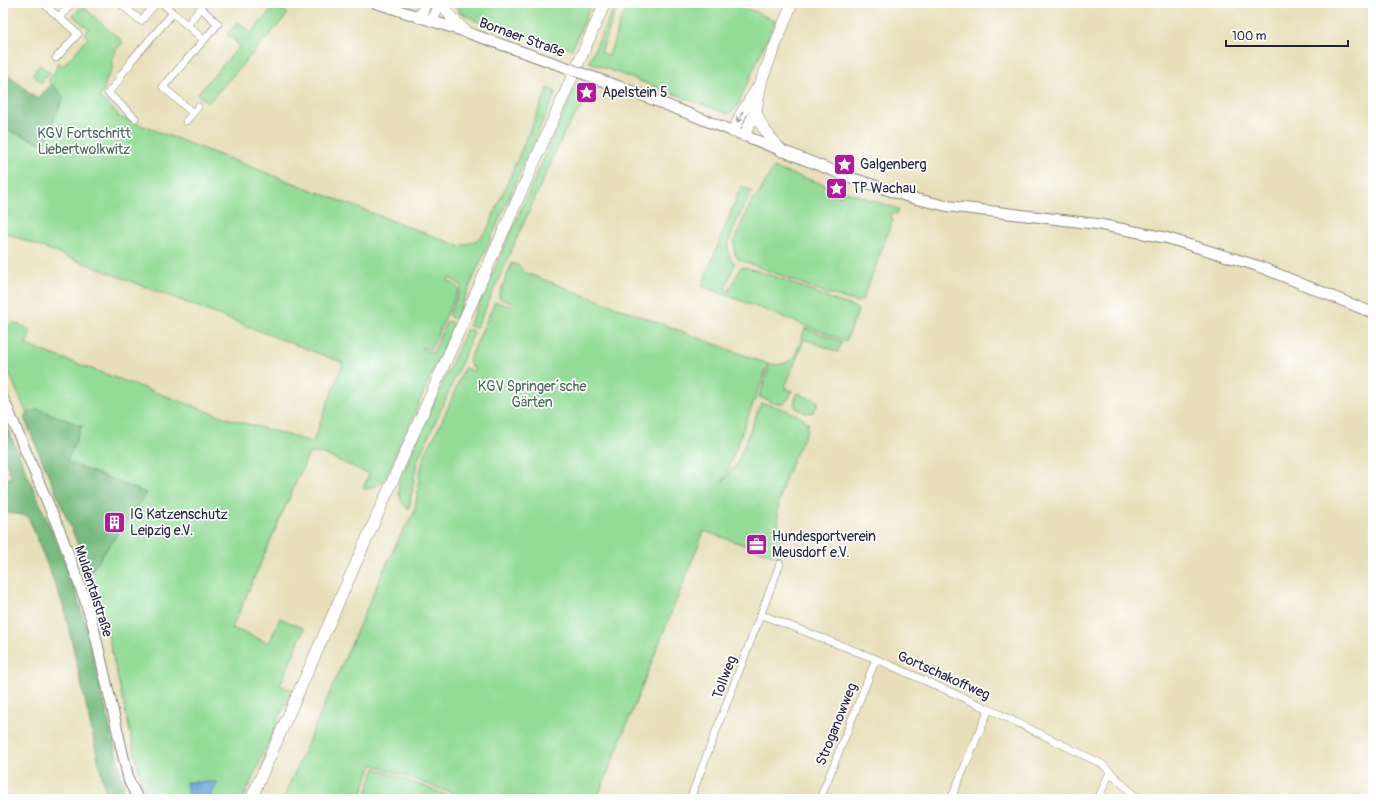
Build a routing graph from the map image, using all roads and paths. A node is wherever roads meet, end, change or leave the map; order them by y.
1 (44, 3) edge
2 (72, 3) edge
3 (120, 3) edge
4 (156, 3) edge
5 (162, 3) edge
6 (376, 3) edge
7 (426, 3) edge
8 (441, 3) edge
9 (605, 3) edge
10 (792, 3) edge
11 (173, 13) junction
12 (60, 18) junction
13 (420, 18) junction
14 (432, 21) junction
15 (186, 25) junction
16 (466, 32) junction
17 (204, 40) junction
18 (56, 58) dead end
19 (762, 79) junction
20 (756, 110) junction
21 (136, 118) dead end
22 (186, 121) dead end
23 (733, 132) junction
24 (744, 136) junction
25 (782, 151) junction
26 (1373, 313) edge
27 (3, 398) edge
28 (780, 564) dead end
29 (762, 615) junction
30 (876, 659) junction
31 (989, 709) junction
32 (1110, 772) junction
33 (138, 799) edge
34 (251, 799) edge
35 (690, 799) edge
36 (820, 799) edge
37 (951, 799) edge
38 (1098, 799) edge
39 (1138, 799) edge

1 - 12 street
2 - 12 street
3 - 4 street
5 - 11 street
6 - 13 main road, Bornaer Straße
7 - 13 main road
8 - 14 main road
8 - 16 main road
9 - 34 main road
10 - 19 main road
11 - 15 street
11 - 21 street
12 - 18 street
13 - 14 main road, Bornaer Straße
14 - 16 main road, Bornaer Straße
15 - 17 street
15 - 17 street
16 - 23 main road, Bornaer Straße, bridge
17 - 22 street
19 - 20 main road
19 -> 23 main road
20 - 24 main road
20 - 25 main road
23 - 24 main road, Bornaer Straße
24 - 25 main road, Bornaer Straße
25 - 26 main road, Bornaer Straße
27 - 33 main road, Muldentalstraße
28 - 29 street, Tollweg
29 - 30 street, Gortschakoffweg
29 - 35 street, Tollweg
30 - 31 street, Gortschakoffweg
30 - 36 street, Stroganowweg
31 - 32 street, Gortschakoffweg
31 - 37 street
32 - 38 street
32 - 39 street, Gortschakoffweg

